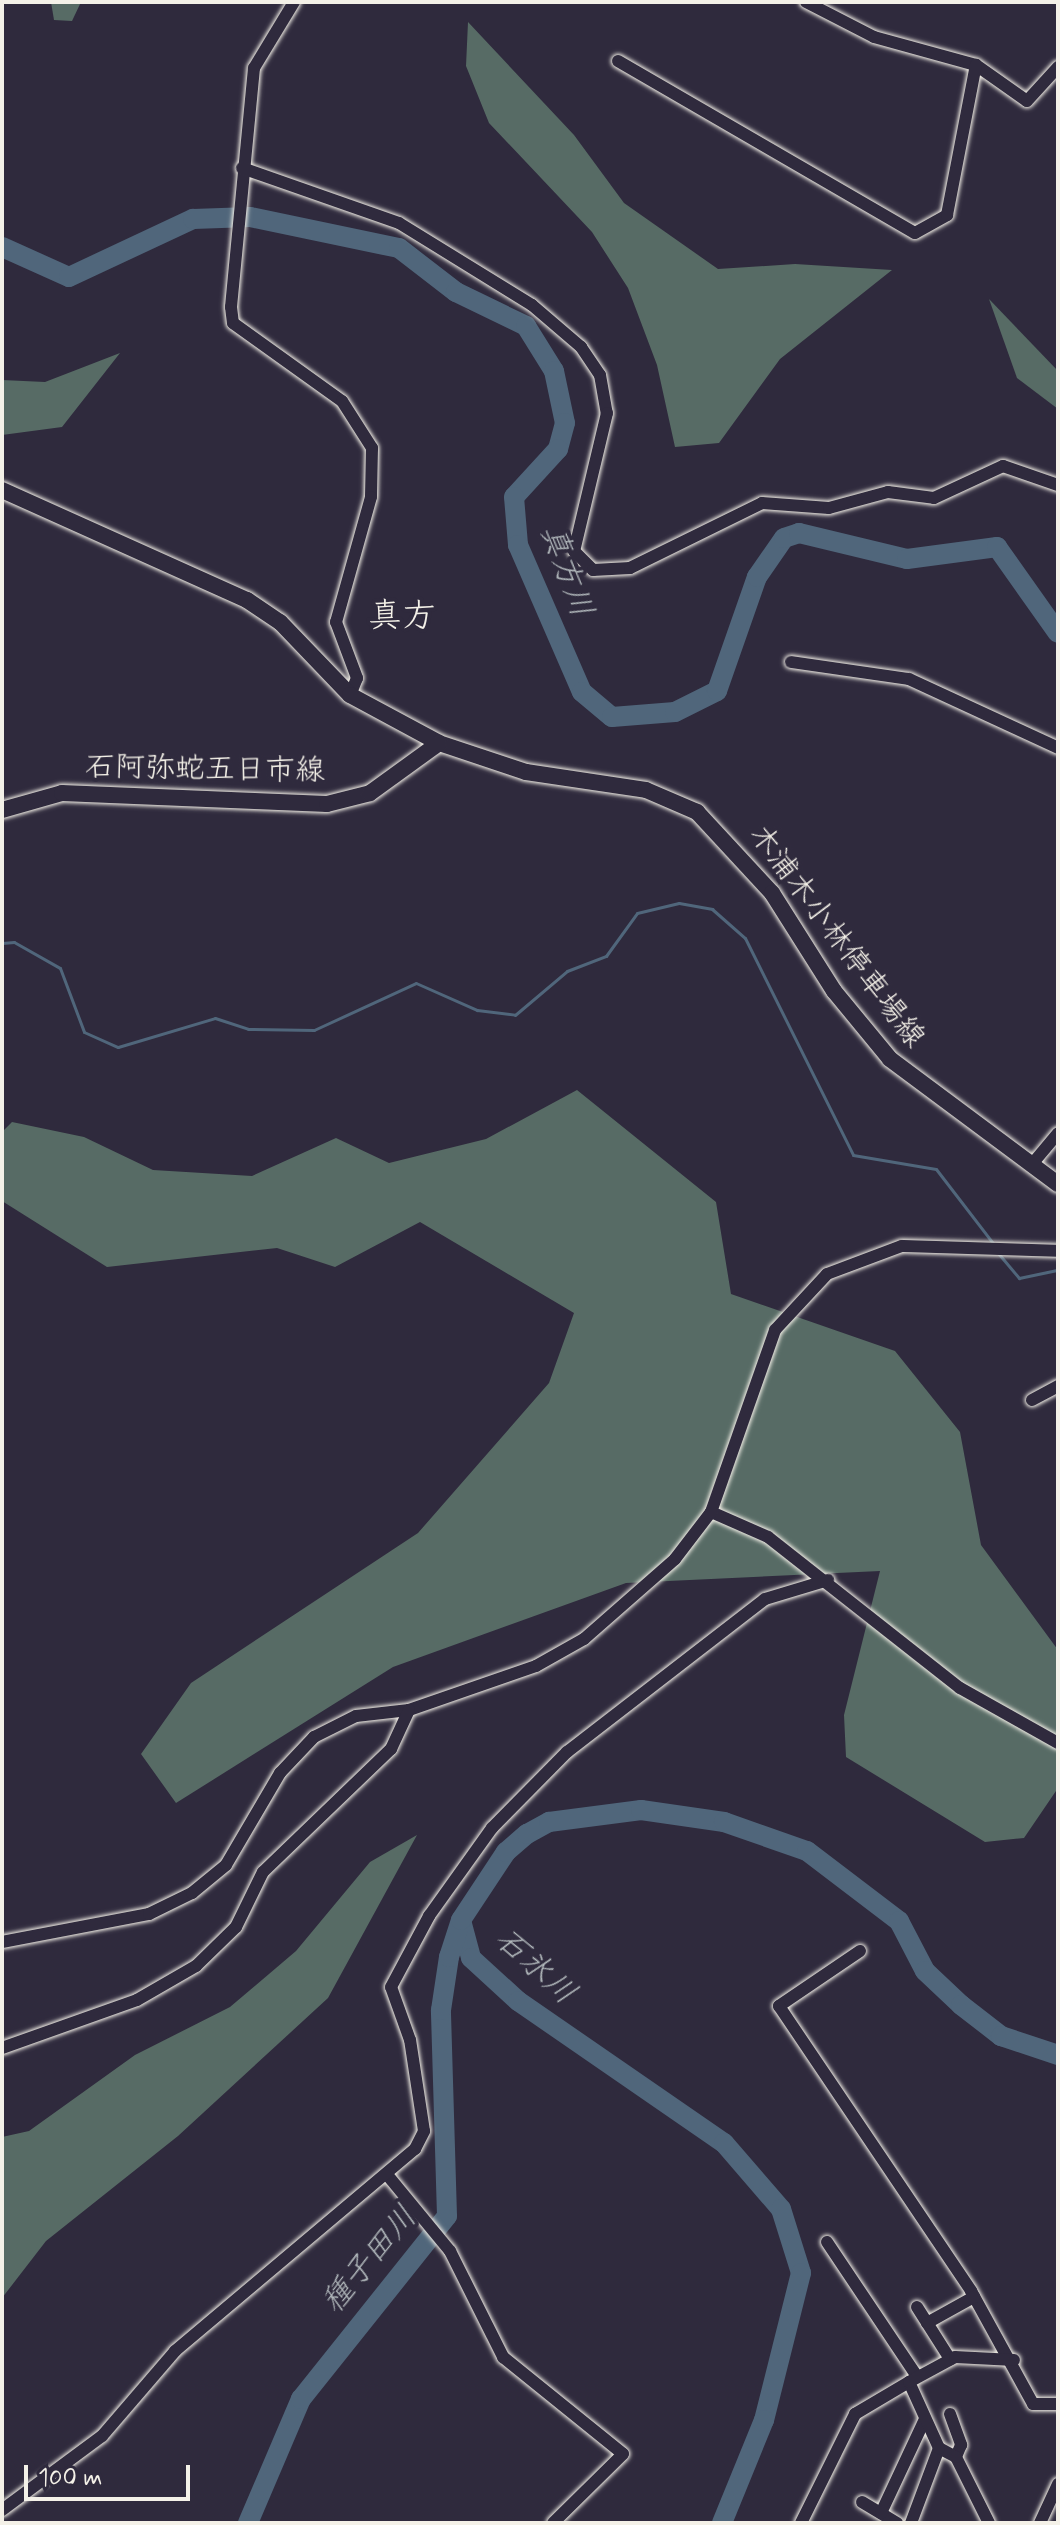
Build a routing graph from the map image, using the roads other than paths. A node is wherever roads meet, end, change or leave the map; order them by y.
1 (294, 2) edge
2 (806, 2) edge
3 (618, 61) dead end
4 (976, 65) junction
5 (1058, 67) edge
6 (242, 173) junction
7 (1058, 485) edge
8 (2, 490) edge
9 (791, 662) dead end
10 (350, 695) junction
11 (439, 743) junction
12 (1058, 748) edge
13 (2, 810) edge
14 (1058, 1133) edge
15 (1033, 1163) junction
16 (1058, 1184) edge
17 (1058, 1251) edge
18 (1058, 1386) edge
19 (1032, 1400) dead end
20 (711, 1512) junction
21 (828, 1580) junction
22 (409, 1710) junction
23 (1058, 1743) edge
24 (2, 1942) edge
25 (860, 1951) dead end
26 (2, 2048) edge
27 (389, 2177) junction
28 (827, 2242) dead end
29 (974, 2297) junction
30 (917, 2307) dead end
31 (927, 2323) junction
32 (950, 2359) junction
33 (1014, 2360) junction
34 (912, 2378) junction
35 (1058, 2404) edge
36 (950, 2414) dead end
37 (924, 2421) junction
38 (939, 2448) junction
39 (956, 2457) junction
40 (1058, 2484) edge
41 (862, 2502) dead end
42 (2, 2510) edge
43 (881, 2513) junction
44 (553, 2523) edge
45 (801, 2523) edge
46 (897, 2523) edge
47 (911, 2523) edge
48 (989, 2523) edge
49 (1040, 2523) edge

1 - 6 street
2 - 4 street
3 - 4 street
4 - 5 street
6 - 7 street
6 - 10 street
8 - 10 main road, 木浦木小林停車場線
9 - 12 street
10 - 11 main road, 木浦木小林停車場線
11 - 13 main road, 石阿弥蛇五日市線
11 - 15 main road, 木浦木小林停車場線
14 - 15 street
15 - 16 main road, 木浦木小林停車場線
17 - 20 street
18 - 19 street
20 - 21 street
20 - 22 street
21 - 23 street
21 - 27 street
22 - 24 street
22 - 26 street
25 - 29 street
27 - 42 street
27 - 44 street
28 - 34 street
29 - 31 street
29 - 33 street
30 - 31 street
31 - 32 street
32 - 33 street
32 - 34 street
33 - 35 street
34 - 37 street
34 - 45 street
36 - 39 street
37 - 38 street
37 - 43 street
38 - 39 street
38 - 47 street
39 - 48 street
40 - 49 street
41 - 43 street
43 - 46 street

